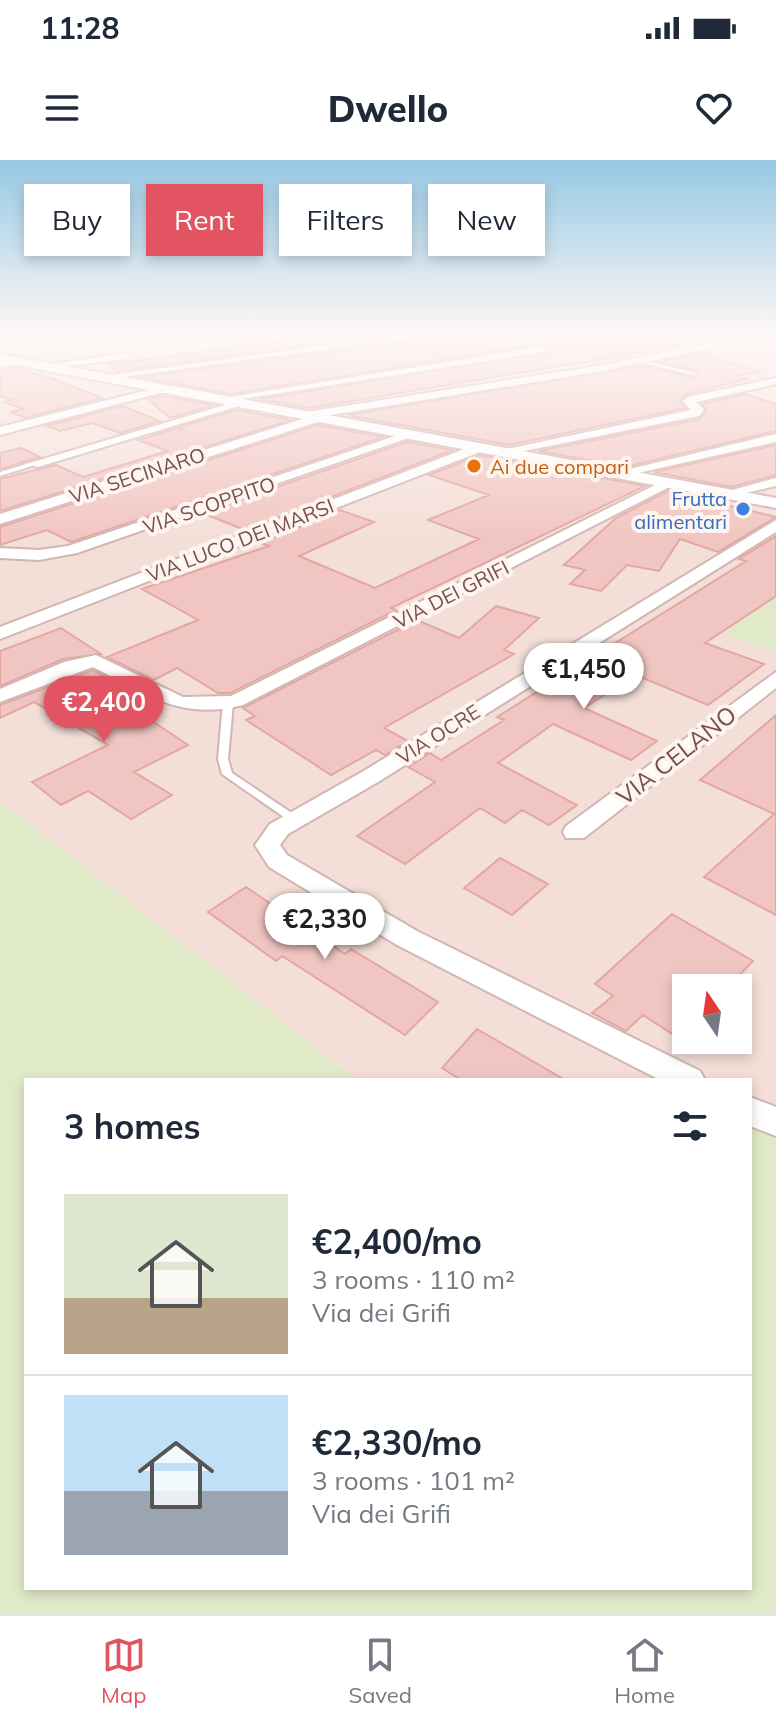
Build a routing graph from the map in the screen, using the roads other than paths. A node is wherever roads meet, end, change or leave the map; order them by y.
1 (106, 404) edge
2 (240, 404) edge
3 (248, 404) edge
4 (385, 404) edge
5 (692, 404) edge
6 (315, 416) junction
7 (0, 431) edge
8 (414, 434) junction
9 (776, 438) edge
10 (480, 447) junction
11 (504, 451) junction
12 (33, 464) joint
13 (620, 473) junction
14 (0, 474) edge
15 (672, 482) junction
16 (776, 482) edge
17 (728, 493) junction
18 (776, 503) edge
19 (0, 519) edge
20 (776, 525) edge
21 (0, 553) edge
22 (0, 633) edge
23 (776, 678) edge
24 (0, 696) edge
25 (228, 703) junction
26 (295, 820) junction
27 (575, 832) dead end
28 (685, 1078) edge
29 (752, 1112) edge
30 (776, 1122) edge

1 - 7 street
2 - 12 street
3 - 6 street
4 - 6 street, VIA SECINARO
5 - 11 street
6 - 8 street
6 - 19 street, VIA SECINARO
8 - 10 street
8 - 21 street, VIA SCOPPITO
9 - 13 street
10 - 11 street
10 - 22 street, VIA LUCO DEI MARSI
11 - 13 street
12 - 14 lane
13 - 15 street
15 - 17 street
15 - 25 street, VIA DEI GRIFI
16 - 17 street
17 - 18 street
20 - 26 street, VIA OCRE
23 - 27 street, VIA CELANO
24 - 25 street
25 - 26 lane
26 - 28 street, VIA OCRE
29 - 30 street

